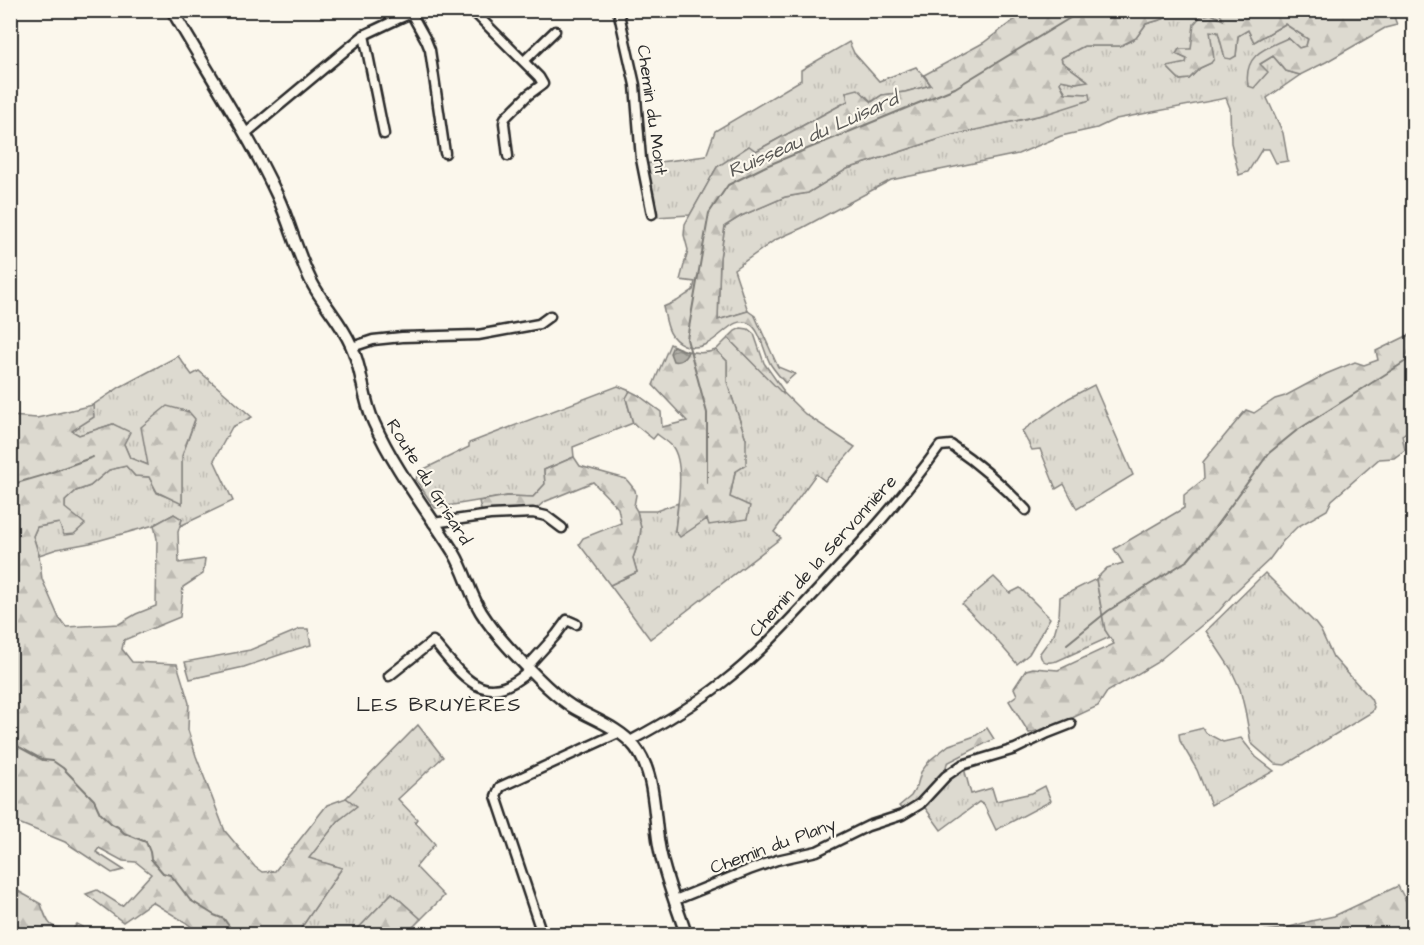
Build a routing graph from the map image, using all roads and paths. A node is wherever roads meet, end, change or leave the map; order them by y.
1 (172, 10) edge
2 (472, 10) edge
3 (618, 10) edge
4 (415, 12) edge
5 (398, 14) edge
6 (555, 31) dead end
7 (364, 35) junction
8 (524, 61) junction
9 (245, 134) junction
10 (384, 134) dead end
11 (445, 153) dead end
12 (508, 156) dead end
13 (652, 214) dead end
14 (550, 316) dead end
15 (352, 347) junction
16 (1026, 510) dead end
17 (433, 523) junction
18 (562, 528) dead end
19 (576, 624) dead end
20 (529, 668) junction
21 (389, 676) dead end
22 (1071, 724) dead end
23 (618, 732) junction
24 (630, 741) junction
25 (675, 900) junction
26 (542, 934) edge
27 (686, 934) edge

1 - 9 street, Route du Grisard
2 - 8 street
3 - 13 street, Chemin du Mont
4 - 5 street
4 - 11 street
5 - 7 street
6 - 8 street
7 - 9 street
7 - 10 street
8 - 12 street
9 - 15 street, Route du Grisard
14 - 15 street
15 - 17 street, Route du Grisard
16 - 24 street, Chemin de la Servonnière
17 - 18 street
17 - 20 street, Route du Grisard
19 - 20 street
20 - 21 street
20 - 23 street, Route du Grisard
22 - 25 street, Chemin du Plany
23 - 24 street, Route du Grisard
23 - 26 street
24 - 25 street, Route du Grisard
25 - 27 street, Route du Grisard

